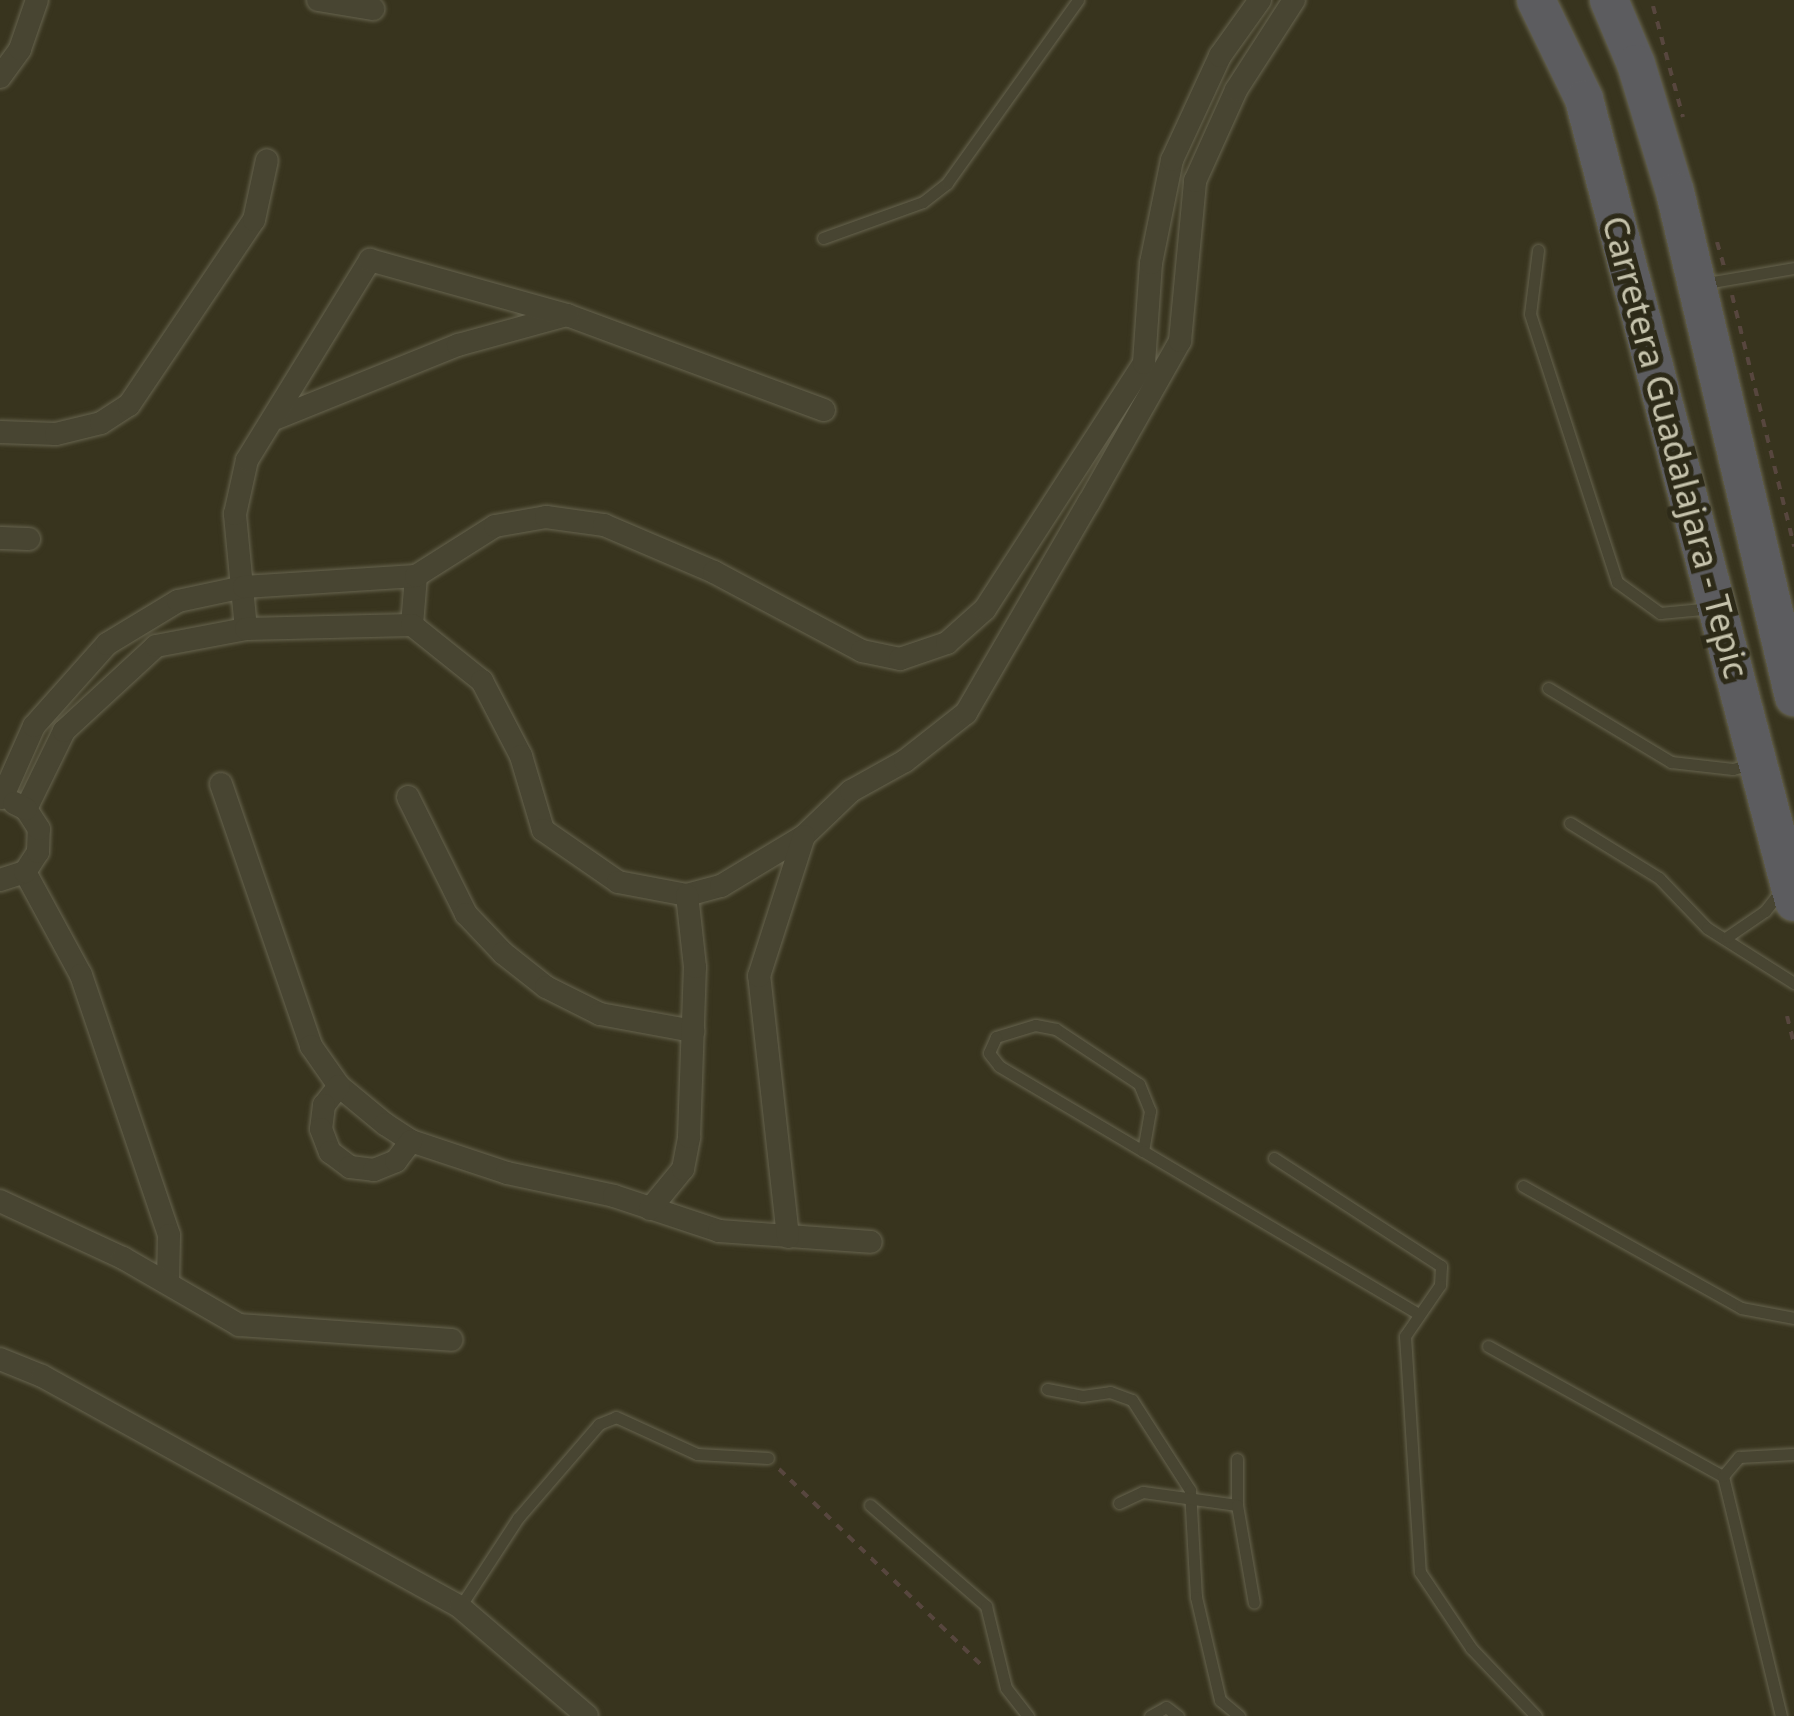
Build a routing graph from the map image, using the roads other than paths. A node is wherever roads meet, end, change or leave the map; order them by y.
1 (37, 0) edge
2 (318, 0) edge
3 (1078, 0) edge
4 (1260, 0) edge
5 (1294, 0) edge
6 (1536, 0) edge
7 (1609, 0) edge
8 (373, 9) dead end
9 (1220, 56) junction
10 (1248, 70) junction
11 (0, 78) edge
12 (267, 160) dead end
13 (1158, 232) junction
14 (822, 238) dead end
15 (1188, 238) junction
16 (1538, 250) dead end
17 (1794, 268) edge
18 (1697, 285) junction
19 (567, 315) junction
20 (1148, 316) junction
21 (1182, 320) junction
22 (824, 410) dead end
23 (277, 418) junction
24 (0, 432) edge
25 (1062, 489) junction
26 (1089, 502) junction
27 (0, 538) edge
28 (29, 538) dead end
29 (416, 576) junction
30 (244, 587) junction
31 (1718, 607) junction
32 (412, 625) junction
33 (246, 629) junction
34 (1548, 688) dead end
35 (1794, 697) edge
36 (1758, 762) junction
37 (221, 784) dead end
38 (408, 797) dead end
39 (1, 798) edge
40 (26, 809) junction
41 (1570, 823) dead end
42 (804, 836) junction
43 (25, 872) junction
44 (0, 880) edge
45 (1792, 892) edge
46 (686, 895) junction
47 (1727, 937) junction
48 (1794, 983) edge
49 (693, 1031) junction
50 (339, 1086) junction
51 (411, 1141) junction
52 (1143, 1151) junction
53 (1274, 1158) dead end
54 (1524, 1186) dead end
55 (0, 1201) edge
56 (650, 1209) junction
57 (788, 1237) junction
58 (871, 1242) dead end
59 (168, 1281) junction
60 (1417, 1313) junction
61 (1794, 1318) edge
62 (451, 1340) dead end
63 (1488, 1346) dead end
64 (0, 1359) edge
65 (1047, 1389) dead end
66 (1794, 1454) edge
67 (768, 1458) road end
68 (1237, 1458) dead end
69 (1722, 1476) junction
70 (1194, 1502) junction
71 (1119, 1503) dead end
72 (1237, 1504) junction
73 (870, 1505) dead end
74 (1254, 1603) dead end
75 (460, 1607) junction
76 (588, 1716) edge
77 (1028, 1716) edge
78 (1150, 1716) edge
79 (1178, 1716) edge
80 (1239, 1716) edge
81 (1536, 1716) edge
82 (1780, 1716) edge

1 - 11 street
2 - 8 street
3 - 14 lane
4 - 9 street
5 - 10 street
6 - 31 highway, Carretera Guadalajara - Tepic
7 - 18 highway, Carretera Guadalajara - Tepic
9 - 10 street
9 - 13 street
10 - 15 street
12 - 24 street
13 - 15 street
13 - 20 street
15 - 21 street
16 - 31 lane
17 - 18 lane
18 - 35 highway, Carretera Guadalajara - Tepic
19 - 22 street
19 - 23 street
19 - 23 street
20 - 21 street
20 - 25 street
21 - 26 street
23 - 30 street
25 - 26 street
25 - 29 street
26 - 42 street
27 - 28 street
29 - 30 street
29 - 32 street
30 - 33 street
30 - 39 street
31 - 36 highway, Carretera Guadalajara - Tepic
32 - 33 street
32 - 46 street
33 - 40 street
34 - 36 lane
36 - 45 highway, Carretera Guadalajara - Tepic
37 - 50 street
38 - 49 street
39 - 40 street
40 - 43 street
41 - 47 lane
42 - 46 street
42 - 57 street
43 - 44 street
43 - 59 street
45 - 47 lane
46 - 49 street
47 - 48 lane
49 - 56 street
50 - 51 street
50 - 51 street
51 - 56 street
52 - 52 lane
52 - 60 lane
53 - 60 lane
54 - 61 lane
55 - 59 street
56 - 57 street
57 - 58 street
59 - 62 street
60 - 81 lane
63 - 69 lane
64 - 75 street
65 - 70 lane
66 - 69 lane
67 - 75 lane
68 - 72 lane
69 - 82 lane
70 - 71 lane
70 - 72 lane
70 - 80 lane
72 - 74 lane
73 - 77 lane
75 - 76 street
78 - 79 lane

